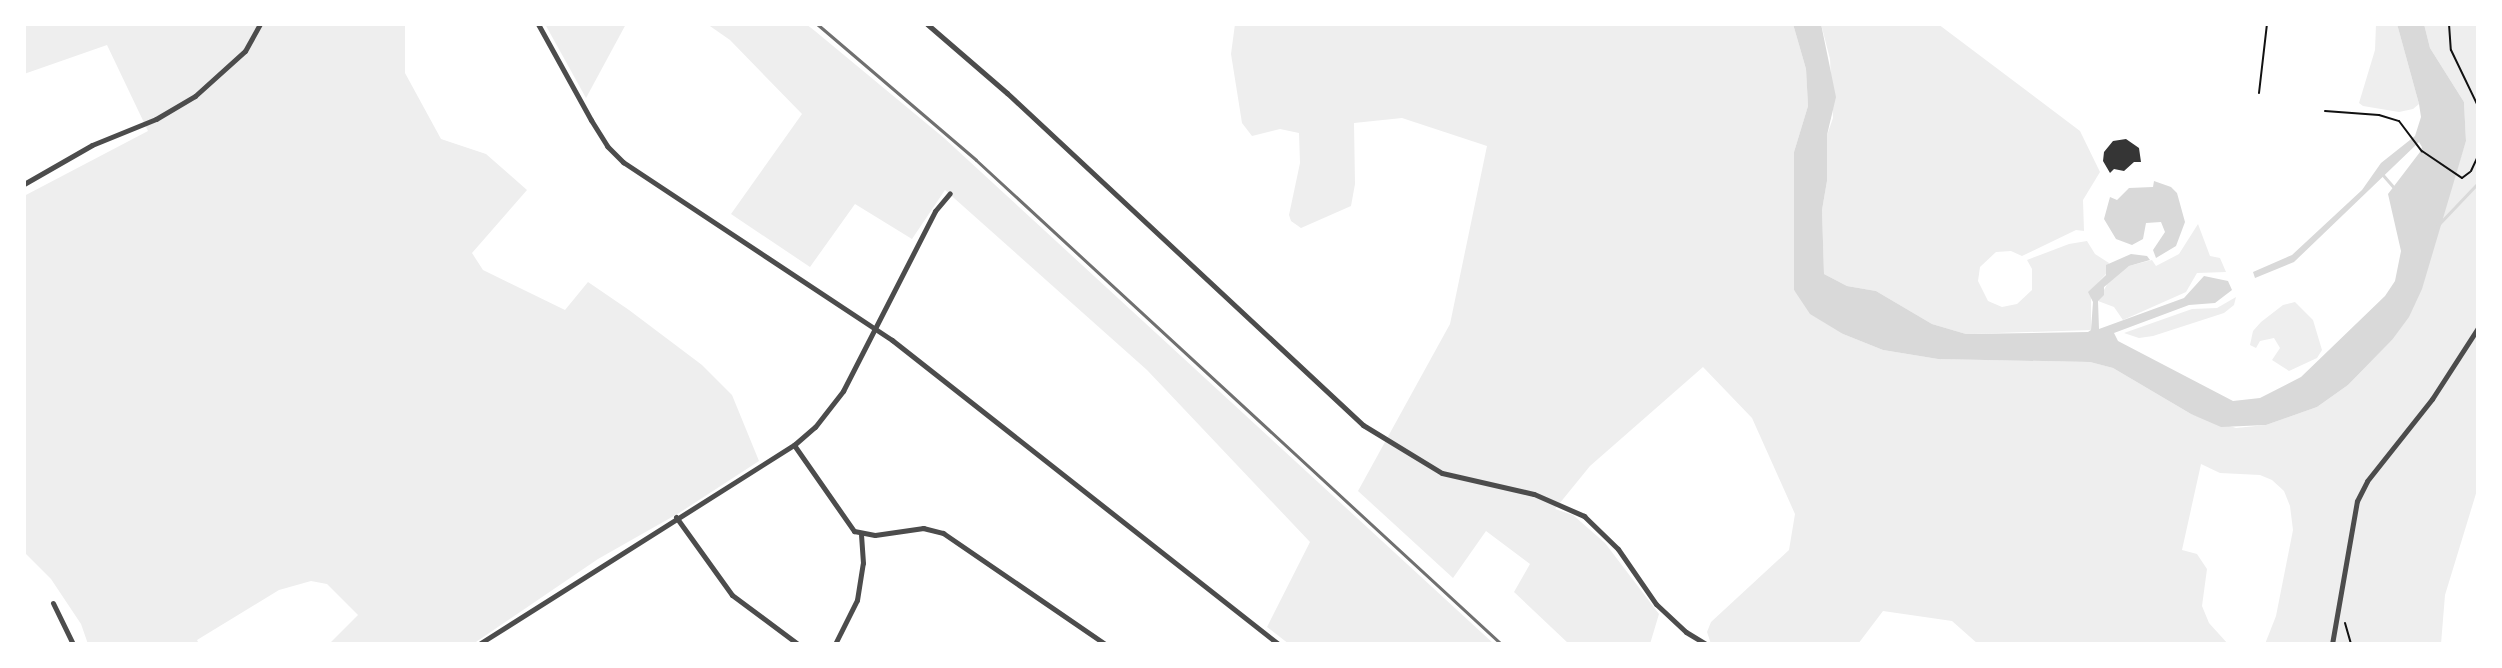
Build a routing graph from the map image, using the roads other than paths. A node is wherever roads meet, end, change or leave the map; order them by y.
1 (260, 24) edge
2 (538, 24) edge
3 (927, 24) edge
4 (24, 184) edge
5 (950, 193) dead end
6 (2478, 328) edge
7 (876, 331) junction
8 (794, 445) junction
9 (676, 517) junction
10 (861, 535) junction
11 (53, 603) dead end
12 (73, 644) edge
13 (479, 644) edge
14 (798, 644) edge
15 (835, 644) edge
16 (1105, 644) edge
17 (1279, 644) edge
18 (1706, 644) edge
19 (2332, 644) edge

1 - 4 street
2 - 7 street
3 - 18 street
5 - 7 street
6 - 19 street
7 - 8 street
7 - 17 street
8 - 9 street
8 - 10 street
9 - 13 street
9 - 14 street
10 - 15 street
10 - 16 street
11 - 12 street

